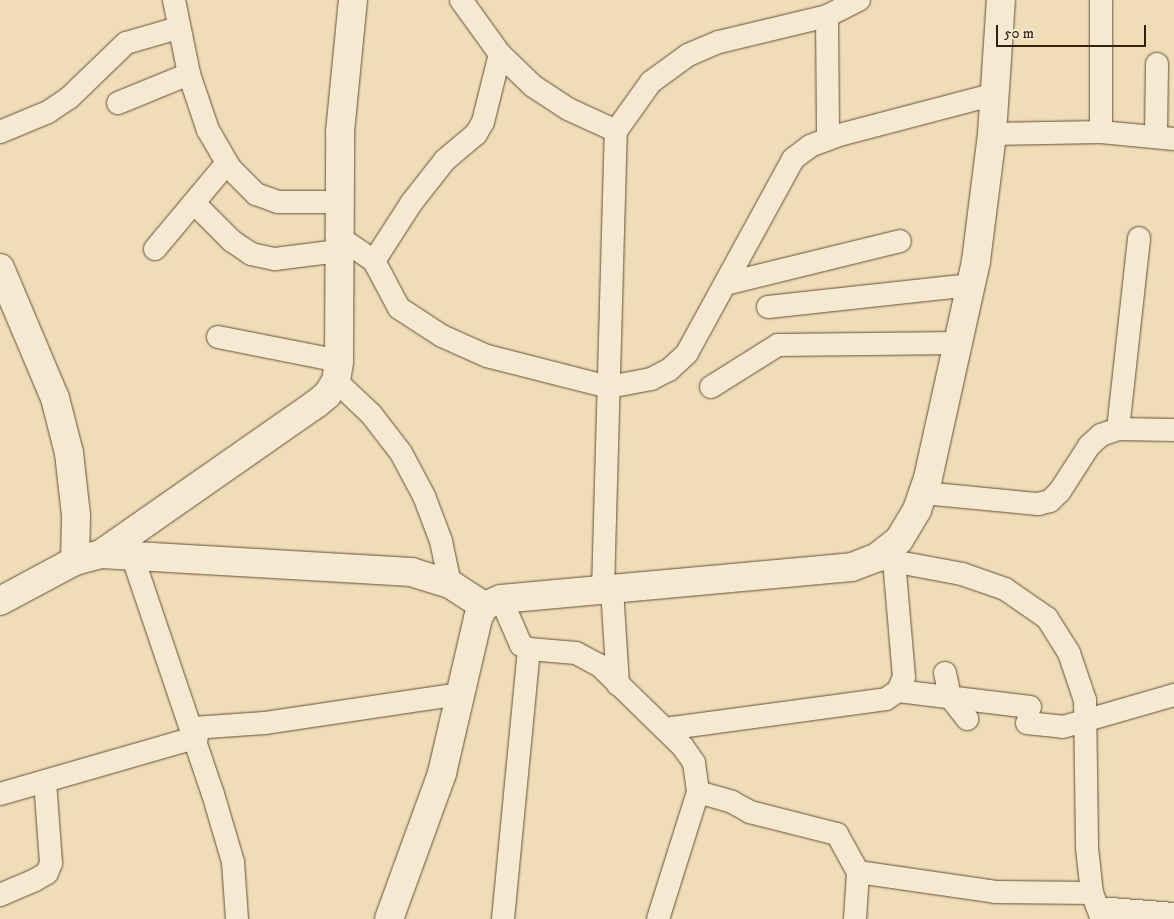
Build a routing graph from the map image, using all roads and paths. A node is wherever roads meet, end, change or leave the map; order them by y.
1 (174, 0) edge
2 (353, 0) edge
3 (859, 0) edge
4 (1001, 0) edge
5 (1101, 0) edge
6 (469, 5) edge
7 (827, 16) junction
8 (178, 28) junction
9 (500, 54) junction
10 (1156, 64) dead end
11 (189, 74) junction
12 (995, 94) junction
13 (118, 103) dead end
14 (616, 131) junction
15 (0, 132) edge
16 (1101, 132) junction
17 (992, 134) junction
18 (1165, 138) edge
19 (828, 140) junction
20 (227, 163) junction
21 (338, 202) junction
22 (194, 203) junction
23 (1139, 238) dead end
24 (900, 241) dead end
25 (338, 244) junction
26 (155, 249) dead end
27 (374, 261) junction
28 (0, 268) edge
29 (725, 284) junction
30 (971, 285) junction
31 (768, 307) dead end
32 (218, 337) dead end
33 (958, 343) junction
34 (337, 371) junction
35 (609, 387) junction
36 (711, 388) dead end
37 (1118, 429) junction
38 (1174, 430) edge
39 (924, 493) junction
40 (101, 554) junction
41 (132, 555) junction
42 (885, 560) junction
43 (75, 561) junction
44 (450, 584) junction
45 (608, 589) junction
46 (0, 601) edge
47 (493, 602) junction
48 (529, 649) junction
49 (945, 673) dead end
50 (618, 685) junction
51 (898, 691) junction
52 (460, 694) junction
53 (1174, 696) edge
54 (950, 697) junction
55 (1086, 709) junction
56 (967, 719) dead end
57 (665, 729) junction
58 (195, 733) junction
59 (45, 781) junction
60 (698, 792) junction
61 (0, 794) edge
62 (858, 872) junction
63 (0, 895) edge
64 (1097, 907) edge
65 (1174, 914) edge
66 (237, 919) edge
67 (389, 919) edge
68 (503, 919) edge
69 (658, 919) edge
70 (855, 919) edge

1 - 8 street
2 - 21 street
3 - 7 street
4 - 12 street
5 - 16 street
6 - 9 street
7 - 14 street
7 - 19 street
8 - 11 street
8 - 15 street
9 - 14 street
9 - 27 street
10 - 18 street
11 - 13 street
11 - 20 street
12 - 17 street
12 - 19 street
14 - 35 street
16 - 17 street
16 - 18 street
17 - 30 street
19 - 29 street
20 - 21 street
20 - 22 street
21 - 25 street
22 - 25 street
22 - 26 street
23 - 37 street
24 - 29 street
25 - 27 street
25 - 34 street
27 - 35 street
28 - 43 street
29 - 35 street
30 - 31 street
30 - 33 street
32 - 34 street
33 - 36 street
33 - 39 street
34 - 40 street
34 - 44 street
35 - 45 street
37 - 38 street
37 - 39 street
39 - 42 street
40 - 41 street
40 - 43 street
41 - 44 street
41 - 58 street
42 - 45 street
42 - 51 street
42 - 55 street
43 - 46 street
44 - 47 street
45 - 47 street
45 - 50 street
47 - 48 street
47 - 52 street
48 - 50 street
48 - 68 street
49 - 54 street
50 - 57 street
51 - 54 street
51 - 57 street
52 - 58 street
52 - 67 street
53 - 55 street
54 - 55 street
54 - 56 street
55 - 64 street
57 - 60 street
58 - 59 street
58 - 66 street
59 - 61 street
59 - 63 street
60 - 62 street
60 - 69 street
62 - 64 street
62 - 70 street
64 - 65 street

